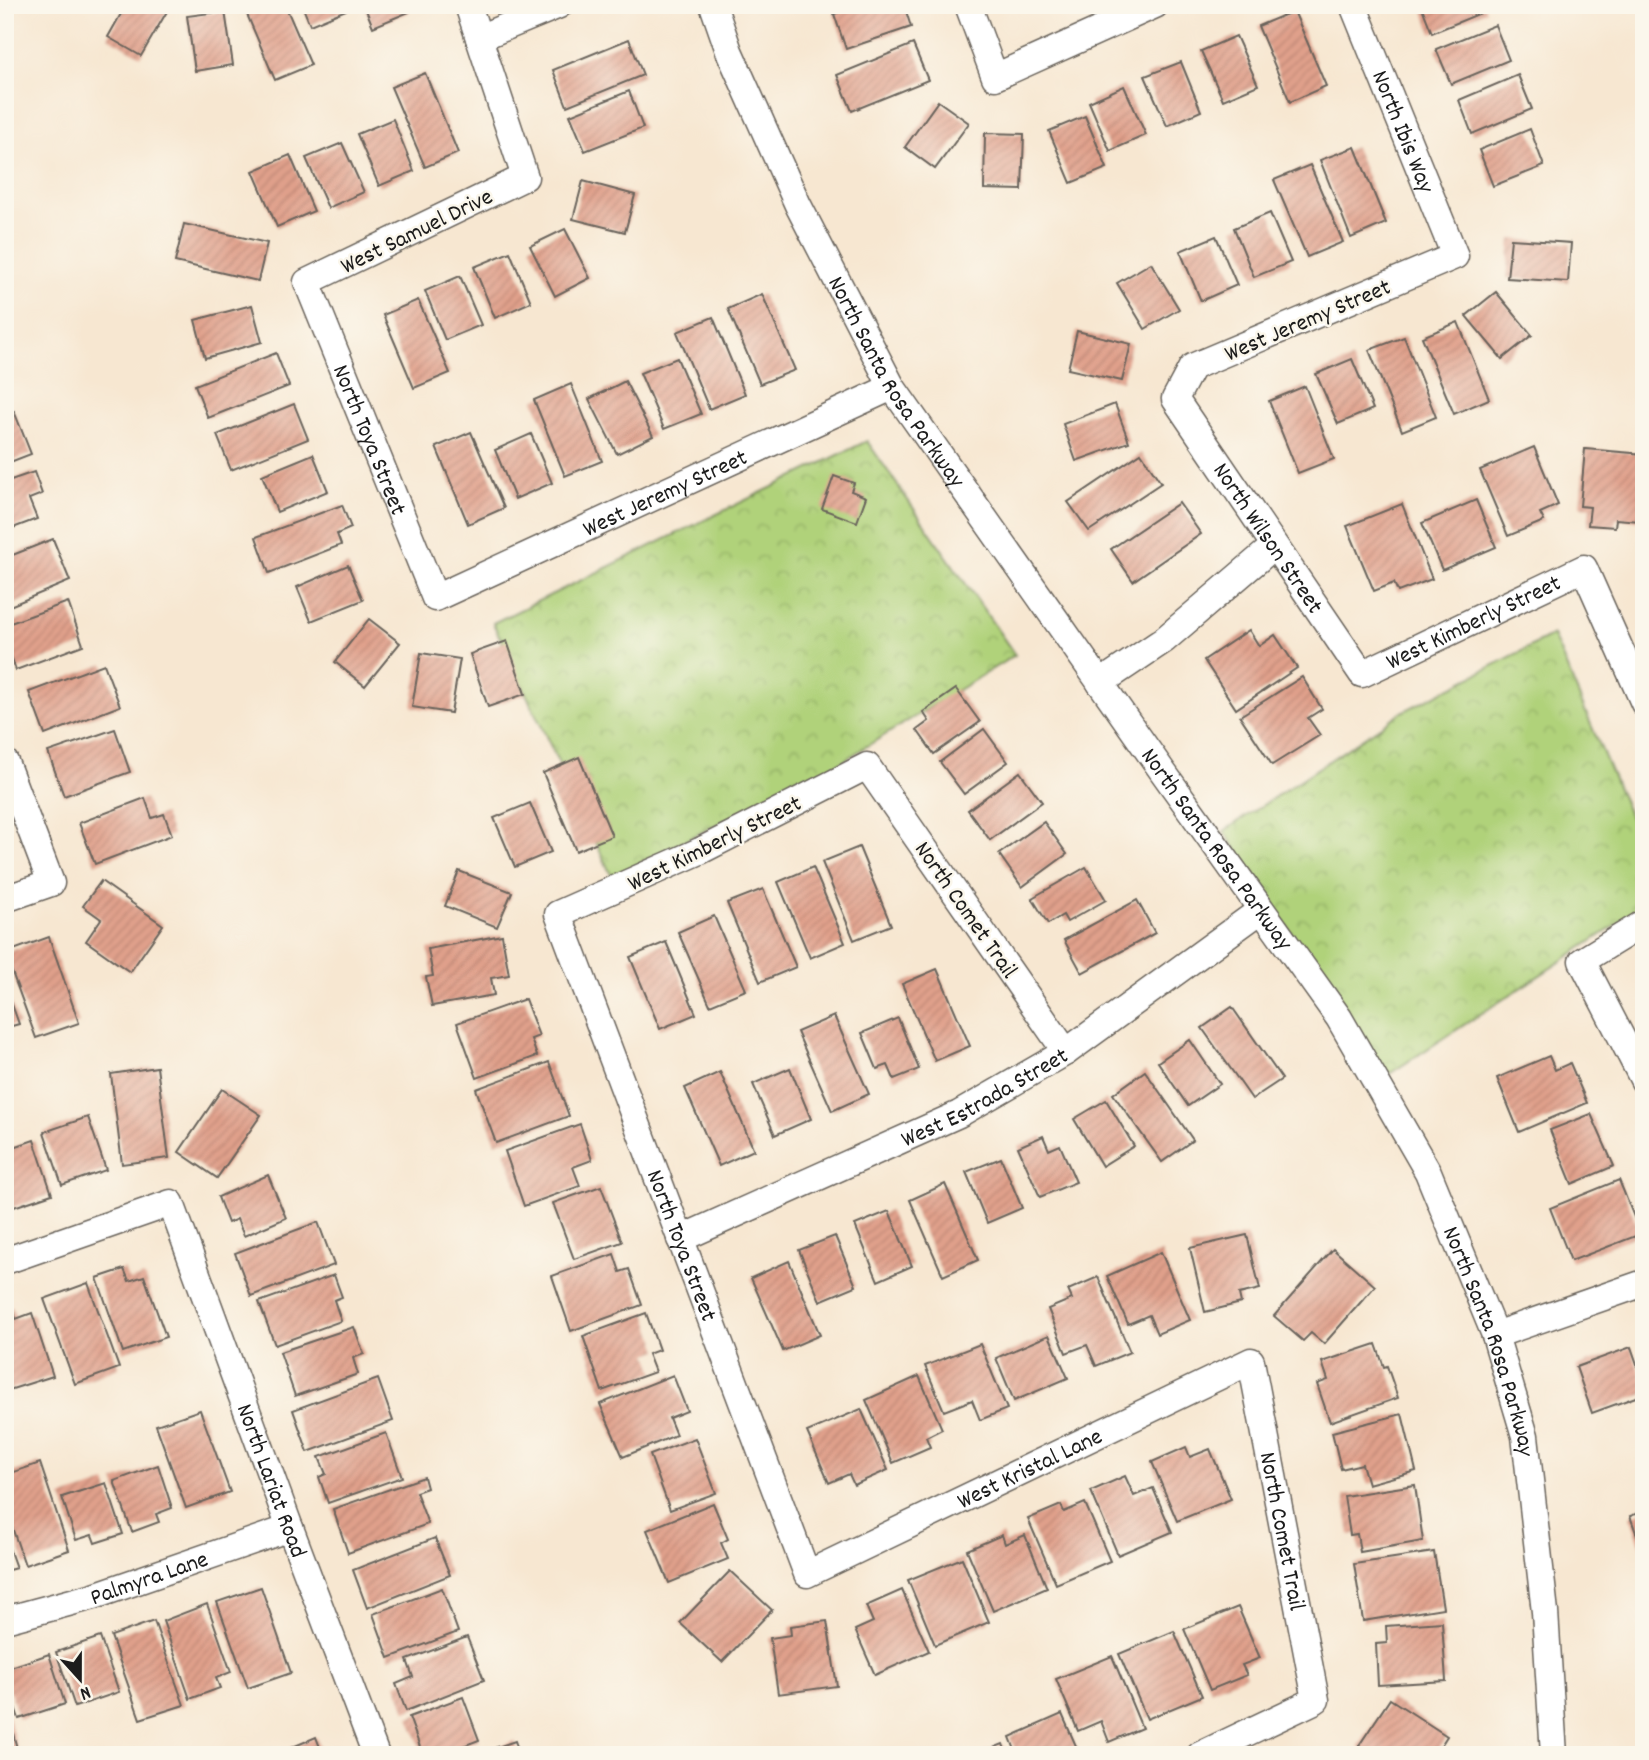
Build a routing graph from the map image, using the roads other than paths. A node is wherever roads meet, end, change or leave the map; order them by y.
1 (468, 5) edge
2 (559, 5) edge
3 (713, 5) edge
4 (968, 5) edge
5 (1156, 5) edge
6 (1353, 5) edge
7 (479, 38) junction
8 (1455, 256) joint
9 (307, 282) joint
10 (892, 387) junction
11 (1175, 399) joint
12 (1275, 545) junction
13 (435, 598) joint
14 (1362, 674) joint
15 (1100, 683) junction
16 (1644, 703) edge
17 (5, 762) edge
18 (867, 766) joint
19 (5, 899) edge
20 (1261, 910) junction
21 (558, 914) joint
22 (1644, 923) edge
23 (1066, 1052) junction
24 (1644, 1081) edge
25 (680, 1239) junction
26 (5, 1261) edge
27 (1644, 1283) edge
28 (1495, 1335) junction
29 (1251, 1361) joint
30 (290, 1528) junction
31 (807, 1574) joint
32 (5, 1620) edge
33 (376, 1755) edge
34 (1200, 1755) edge
35 (1554, 1755) edge

1 - 7 street
2 - 7 street
3 - 10 street, North Santa Rosa Parkway
4 - 5 street
6 - 8 street, North Ibis Way
7 - 9 street, West Samuel Drive
8 - 11 street, West Jeremy Street
9 - 13 street, North Toya Street
10 - 13 street, West Jeremy Street
10 - 15 street, North Santa Rosa Parkway
11 - 12 street, North Wilson Street
12 - 14 street, North Wilson Street
12 - 15 street
14 - 16 street, West Kimberly Street
15 - 20 street, North Santa Rosa Parkway
17 - 19 street
18 - 21 street, West Kimberly Street
18 - 23 street, North Comet Trail
20 - 23 street, West Estrada Street
20 - 28 street, North Santa Rosa Parkway
21 - 25 street, North Toya Street
22 - 24 street
23 - 25 street, West Estrada Street
25 - 31 street, North Toya Street
26 - 30 street, North Lariat Road
27 - 28 street
28 - 35 street, North Santa Rosa Parkway
29 - 31 street, West Kristal Lane
29 - 34 street, North Comet Trail
30 - 32 street, Palmyra Lane
30 - 33 street, North Lariat Road

